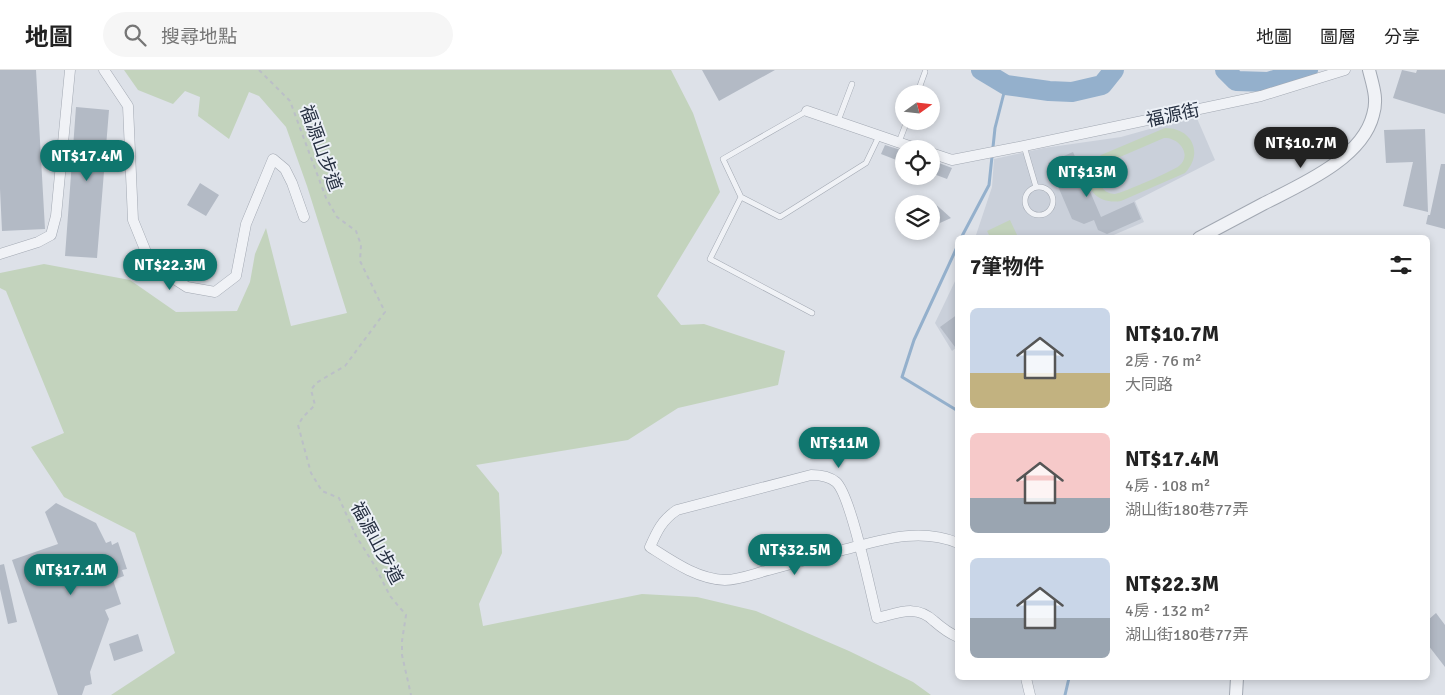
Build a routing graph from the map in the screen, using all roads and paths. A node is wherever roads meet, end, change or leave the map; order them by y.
1 (70, 70) edge
2 (104, 70) edge
3 (259, 70) edge
4 (1345, 70) edge
5 (1369, 70) edge
6 (925, 72) dead end
7 (852, 84) dead end
8 (920, 85) edge
9 (807, 111) joint
10 (838, 122) junction
11 (879, 136) junction
12 (895, 141) edge
13 (1024, 146) junction
14 (940, 156) edge
15 (1036, 187) junction
16 (741, 197) junction
17 (304, 217) dead end
18 (1205, 235) edge
19 (0, 254) edge
20 (812, 313) dead end
21 (955, 541) edge
22 (859, 546) junction
23 (955, 635) edge
24 (1026, 680) edge
25 (1237, 680) edge
26 (411, 695) edge
27 (1030, 695) edge
28 (1236, 695) edge

1 - 19 street
2 - 17 street
3 - 26 path, 福源山步道
4 - 13 street, 福源街
5 - 18 street
6 - 8 lane
7 - 10 lane
9 - 10 street
9 - 16 lane
10 - 11 street
11 - 12 street
11 - 16 lane
13 - 14 street, 福源街
13 - 15 lane
15 - 15 lane
16 - 20 lane
21 - 22 street
22 - 22 street
22 - 23 street
24 - 27 street
25 - 28 street

